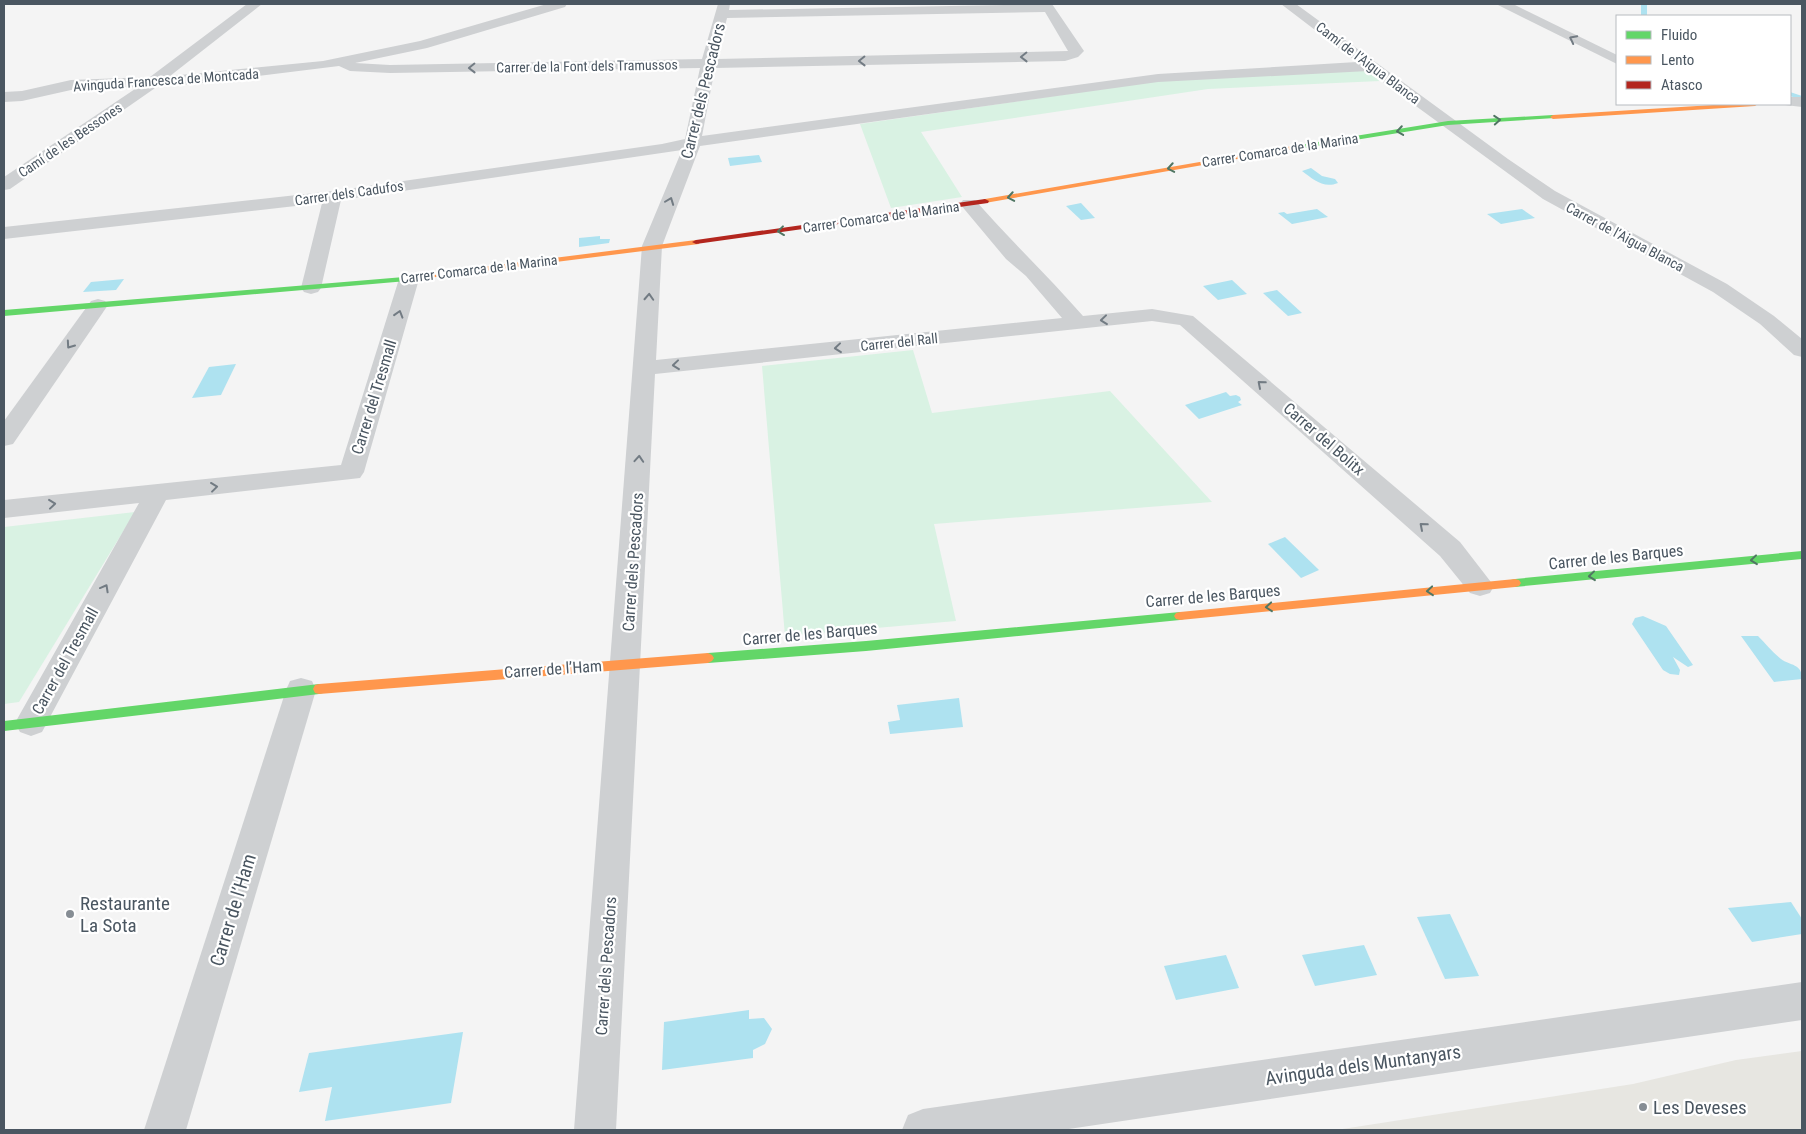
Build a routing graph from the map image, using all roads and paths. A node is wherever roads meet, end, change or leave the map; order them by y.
1 (254, 4) edge
2 (560, 4) edge
3 (1288, 4) edge
4 (1502, 4) edge
5 (1048, 6) edge
6 (723, 9) edge
7 (1073, 54) junction
8 (1616, 60) edge
9 (342, 62) junction
10 (708, 64) junction
11 (1372, 66) junction
12 (153, 82) junction
13 (1105, 85) junction
14 (4, 97) edge
15 (1715, 105) edge
16 (1448, 123) junction
17 (693, 142) junction
18 (4, 185) edge
19 (333, 196) junction
20 (970, 204) junction
21 (4, 233) edge
22 (652, 246) junction
23 (409, 279) junction
24 (311, 288) junction
25 (98, 305) junction
26 (4, 313) edge
27 (1152, 315) joint
28 (1078, 323) junction
29 (1802, 350) edge
30 (645, 368) junction
31 (4, 438) edge
32 (157, 494) junction
33 (4, 509) edge
34 (1802, 555) edge
35 (1480, 586) junction
36 (626, 665) junction
37 (301, 690) junction
38 (17, 724) edge
39 (1802, 1000) edge
40 (165, 1130) edge
41 (595, 1130) edge
42 (923, 1130) edge

1 - 12 street, Camí de les Bessones
2 - 9 street, Avinguda Francesca de Montcada
3 - 11 street, Camí de l’Aigua Blanca
8 -> 4 street
5 - 6 street
5 - 7 street
6 - 10 street, Carrer dels Pescadors
7 -> 10 street, Carrer de la Font dels Tramussos
7 - 13 street
10 -> 9 street, Carrer de la Font dels Tramussos
9 - 12 street, Avinguda Francesca de Montcada
10 - 17 street, Carrer dels Pescadors
11 - 13 street, Carrer dels Cadufos
11 - 16 street, Camí de l’Aigua Blanca
12 - 14 street, Avinguda Francesca de Montcada
12 - 18 street, Camí de les Bessones
13 - 17 street, Carrer dels Cadufos
16 -> 15 street, Carrer Comarca de la Marina
16 -> 20 street, Carrer Comarca de la Marina
16 - 29 street, Carrer de l’Aigua Blanca
17 - 19 street, Carrer dels Cadufos
22 -> 17 street, Carrer dels Pescadors
19 - 21 street, Carrer dels Cadufos
19 - 24 street
20 -> 22 street, Carrer Comarca de la Marina
20 - 28 street
22 - 23 street, Carrer Comarca de la Marina
30 -> 22 street, Carrer dels Pescadors
23 - 24 street, Carrer Comarca de la Marina
32 -> 23 street, Carrer del Tresmall
24 - 25 street, Carrer Comarca de la Marina
25 - 26 street, Carrer Comarca de la Marina
25 -> 31 street
27 -> 28 street, Carrer del Rall
35 -> 27 street, Carrer del Bolitx
28 -> 30 street, Carrer del Rall
36 -> 30 street, Carrer dels Pescadors
33 -> 32 street, Carrer del Tresmall
38 -> 32 street, Carrer del Tresmall
34 -> 35 street, Carrer de les Barques
35 -> 36 street, Carrer de les Barques
36 - 37 street, Carrer de l’Ham
36 - 41 street, Carrer dels Pescadors
37 - 38 street, Carrer de l’Ham
37 - 40 street, Carrer de l’Ham
39 - 42 street, Avinguda dels Muntanyars

